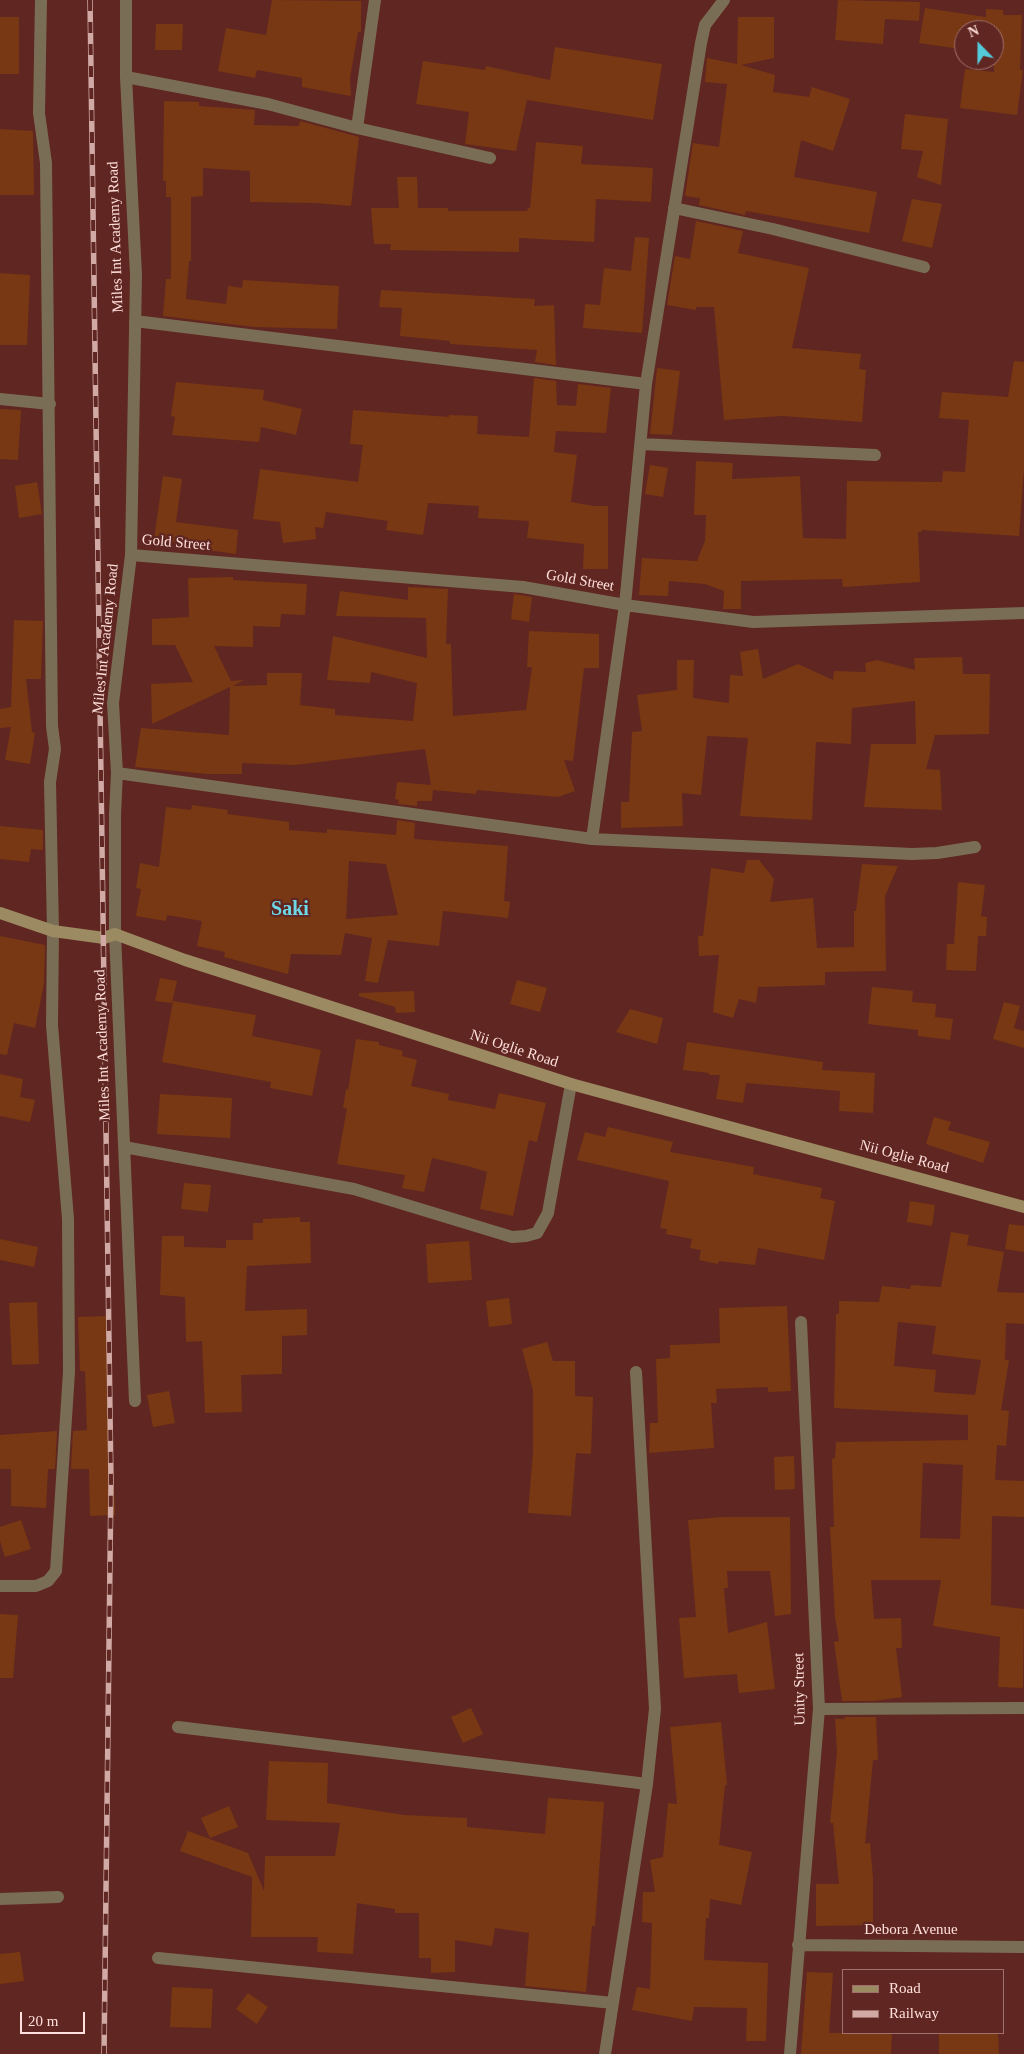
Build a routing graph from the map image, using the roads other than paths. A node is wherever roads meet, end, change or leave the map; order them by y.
1 (41, 0) edge
2 (126, 0) edge
3 (375, 0) edge
4 (724, 0) edge
5 (126, 77) junction
6 (357, 128) junction
7 (490, 158) dead end
8 (674, 208) junction
9 (924, 267) dead end
10 (135, 321) junction
11 (646, 384) junction
12 (0, 399) edge
13 (50, 404) junction
14 (641, 444) junction
15 (875, 455) dead end
16 (131, 555) junction
17 (625, 605) junction
18 (1024, 613) edge
19 (117, 773) junction
20 (592, 839) junction
21 (975, 846) dead end
22 (0, 913) edge
23 (53, 931) junction
24 (115, 934) junction
25 (571, 1084) junction
26 (124, 1147) junction
27 (1024, 1207) edge
28 (801, 1322) dead end
29 (636, 1372) dead end
30 (135, 1400) dead end
31 (0, 1586) edge
32 (1024, 1708) edge
33 (819, 1709) junction
34 (178, 1727) dead end
35 (647, 1784) junction
36 (58, 1897) dead end
37 (0, 1899) edge
38 (798, 1945) junction
39 (1024, 1947) edge
40 (158, 1958) dead end
41 (613, 2003) junction
42 (605, 2054) edge
43 (790, 2054) edge

1 - 13 street
2 - 5 street, Miles Int Academy Road
3 - 6 street
4 - 8 street
5 - 6 street
5 - 10 street, Miles Int Academy Road
6 - 7 street
8 - 9 street
8 - 11 street
10 - 11 street
10 - 16 street, Miles Int Academy Road
11 - 14 street
12 - 13 street
13 - 23 street
14 - 15 street
14 - 17 street
16 - 17 street, Gold Street
16 - 19 street, Miles Int Academy Road
17 - 18 street, Gold Street
17 - 20 street
19 - 20 street
19 - 24 street, Miles Int Academy Road
20 - 21 street
22 - 23 street, Nii Oglie Road
23 - 24 street, Nii Oglie Road
23 - 31 street
24 - 25 street, Nii Oglie Road
24 - 26 street, Miles Int Academy Road
25 - 26 street
25 - 27 street, Nii Oglie Road
26 - 30 street, Miles Int Academy Road
28 - 33 street, Unity Street
29 - 35 street
32 - 33 street
33 - 38 street, Unity Street
34 - 35 street
35 - 41 street
36 - 37 street
38 - 39 street, Debora Avenue
38 - 43 street, Unity Street
40 - 41 street
41 - 42 street

